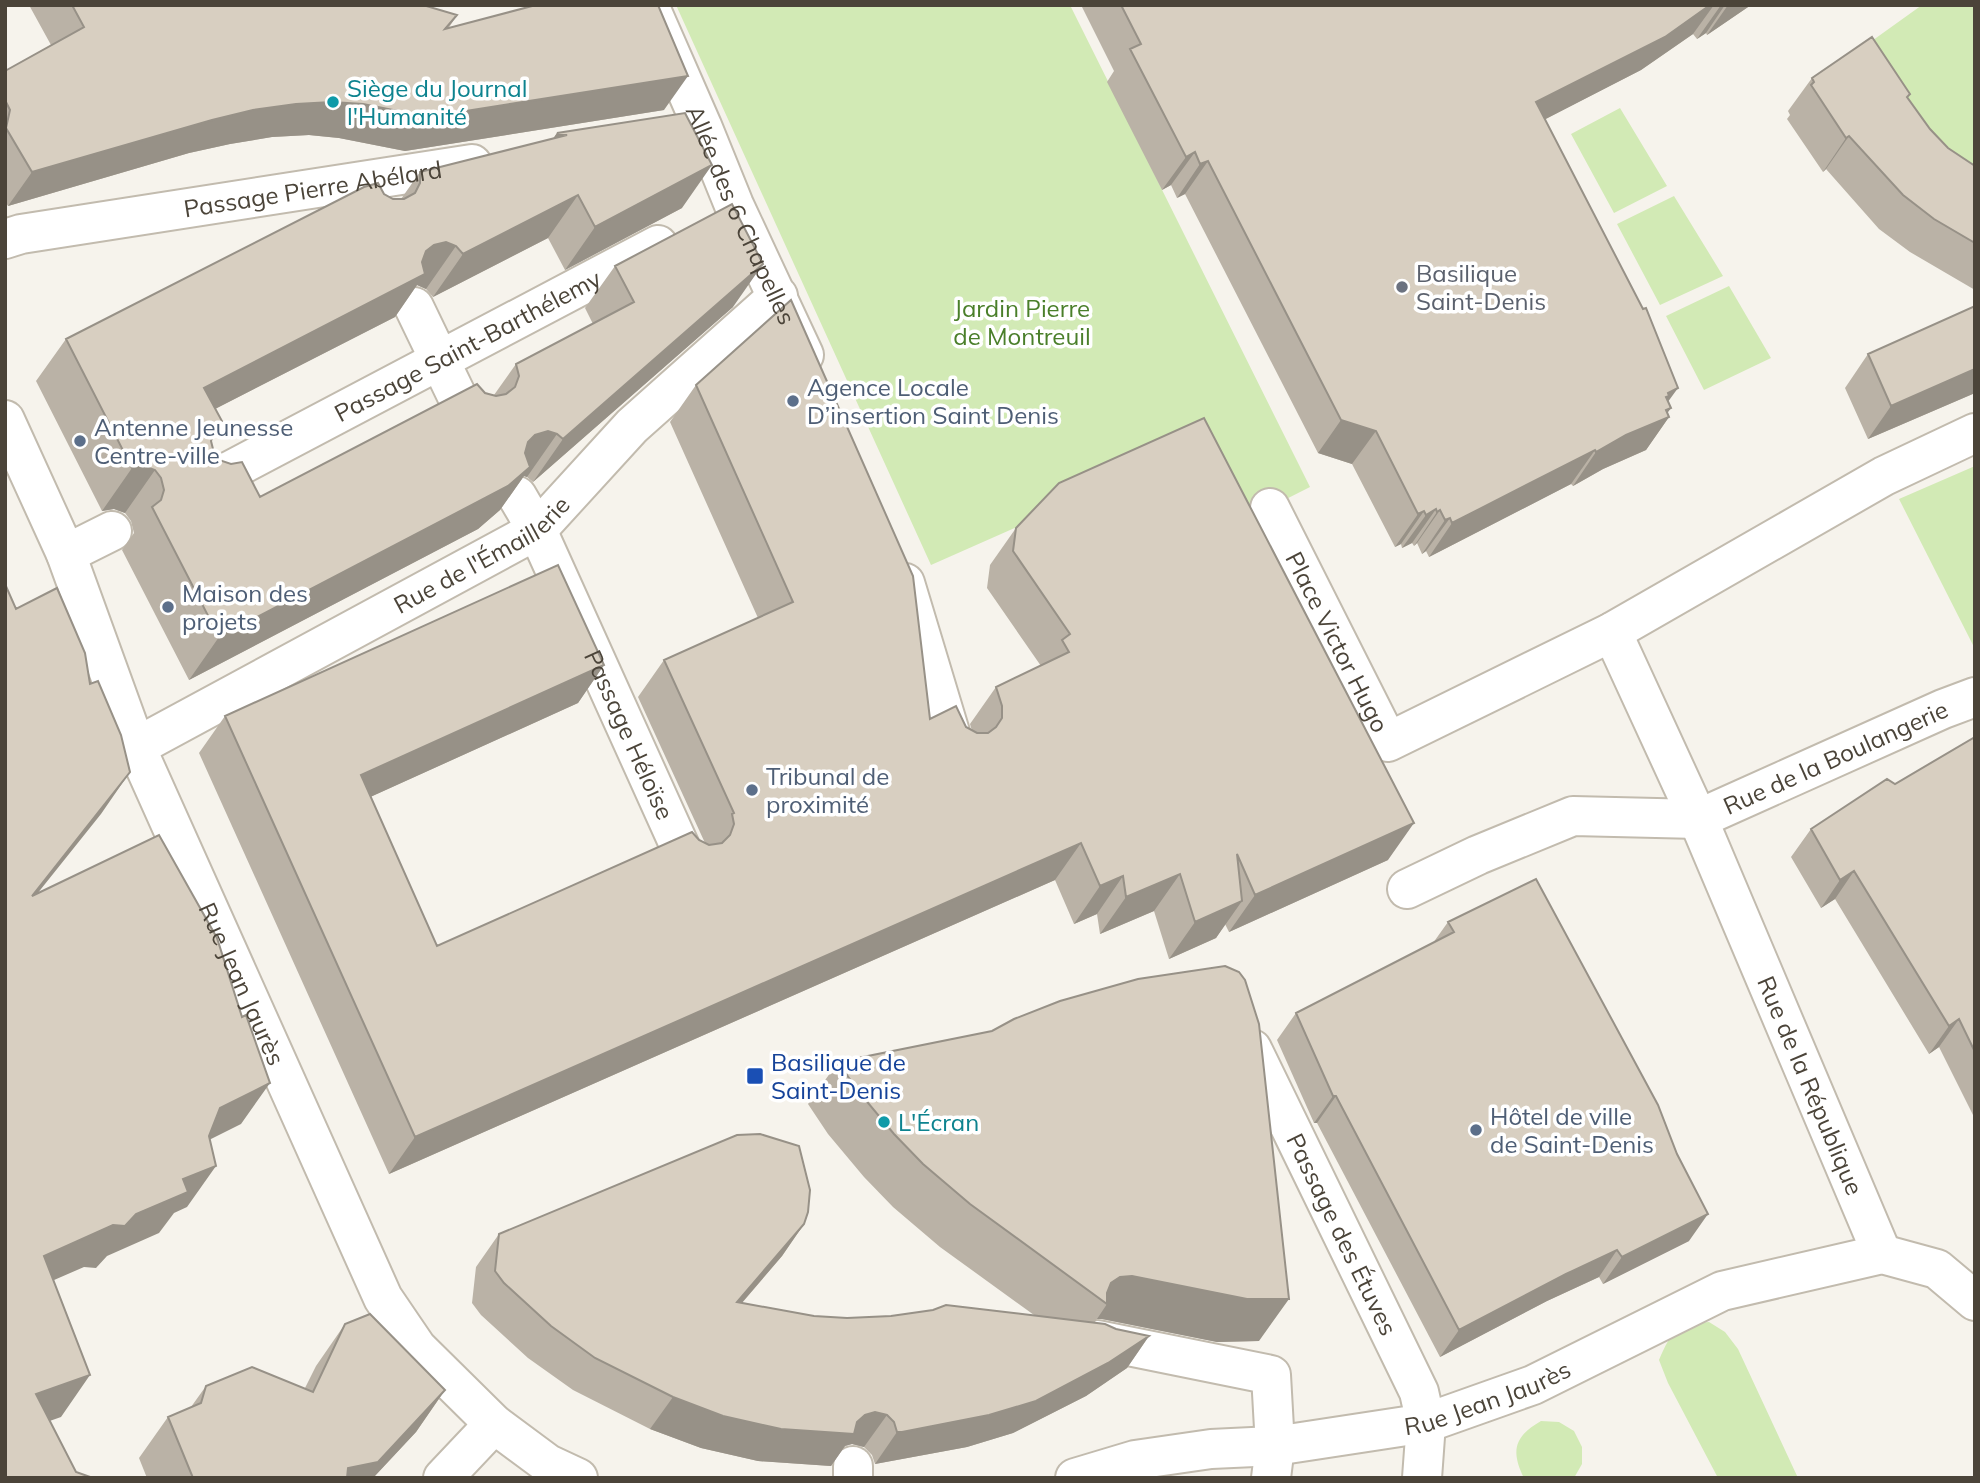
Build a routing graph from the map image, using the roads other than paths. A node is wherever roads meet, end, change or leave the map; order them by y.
1 (649, 5) edge
2 (702, 126) junction
3 (663, 132) edge
4 (507, 159) edge
5 (358, 183) junction
6 (709, 218) junction
7 (369, 221) edge
8 (5, 239) edge
9 (778, 296) junction
10 (414, 307) edge
11 (439, 360) junction
12 (816, 382) edge
13 (467, 417) edge
14 (5, 420) edge
15 (1975, 433) edge
16 (203, 485) edge
17 (517, 496) edge
18 (1270, 508) dead end
19 (537, 530) junction
20 (112, 531) dead end
21 (66, 554) junction
22 (898, 566) edge
23 (1612, 632) junction
24 (1975, 698) edge
25 (136, 747) junction
26 (955, 749) edge
27 (1698, 819) junction
28 (686, 860) edge
29 (1407, 889) dead end
30 (1252, 1049) edge
31 (1882, 1254) junction
32 (1975, 1301) edge
33 (1098, 1340) edge
34 (1426, 1423) junction
35 (494, 1424) junction
36 (1273, 1462) edge
37 (443, 1478) edge
38 (578, 1478) edge
39 (1074, 1478) edge
40 (1422, 1478) edge

1 - 2 street, Allée des 6 Chapelles
2 - 3 street
2 - 6 street, Allée des 6 Chapelles
4 - 5 street, Passage Pierre Abélard
5 - 7 street
5 - 8 street, Passage Pierre Abélard
6 - 9 street, Allée des 6 Chapelles
6 - 11 street, Passage Saint-Barthélemy
9 - 12 street, Allée des 6 Chapelles
9 - 19 street, Rue de l'Émaillerie
10 - 11 street
11 - 13 street
11 - 16 street, Passage Saint-Barthélemy
14 - 21 street, Rue Jean Jaurès
15 - 23 street, Place Victor Hugo
17 - 19 street, Passage Héloïse
18 - 23 street, Place Victor Hugo
19 - 25 street, Rue de l'Émaillerie
19 - 28 street, Passage Héloïse
20 - 21 street
21 - 25 street, Rue Jean Jaurès
22 - 26 street
23 - 27 street
24 - 27 street, Rue de la Boulangerie
25 - 35 street, Rue Jean Jaurès
27 - 29 street
27 - 31 street, Rue de la République
30 - 34 street, Passage des Étuves
31 - 32 street
31 - 34 street, Rue Jean Jaurès
33 - 36 street
34 - 36 street, Rue Jean Jaurès
34 - 40 street, Passage des Étuves
35 - 37 street
35 - 38 street, Rue Jean Jaurès
36 - 39 street, Rue Jean Jaurès

